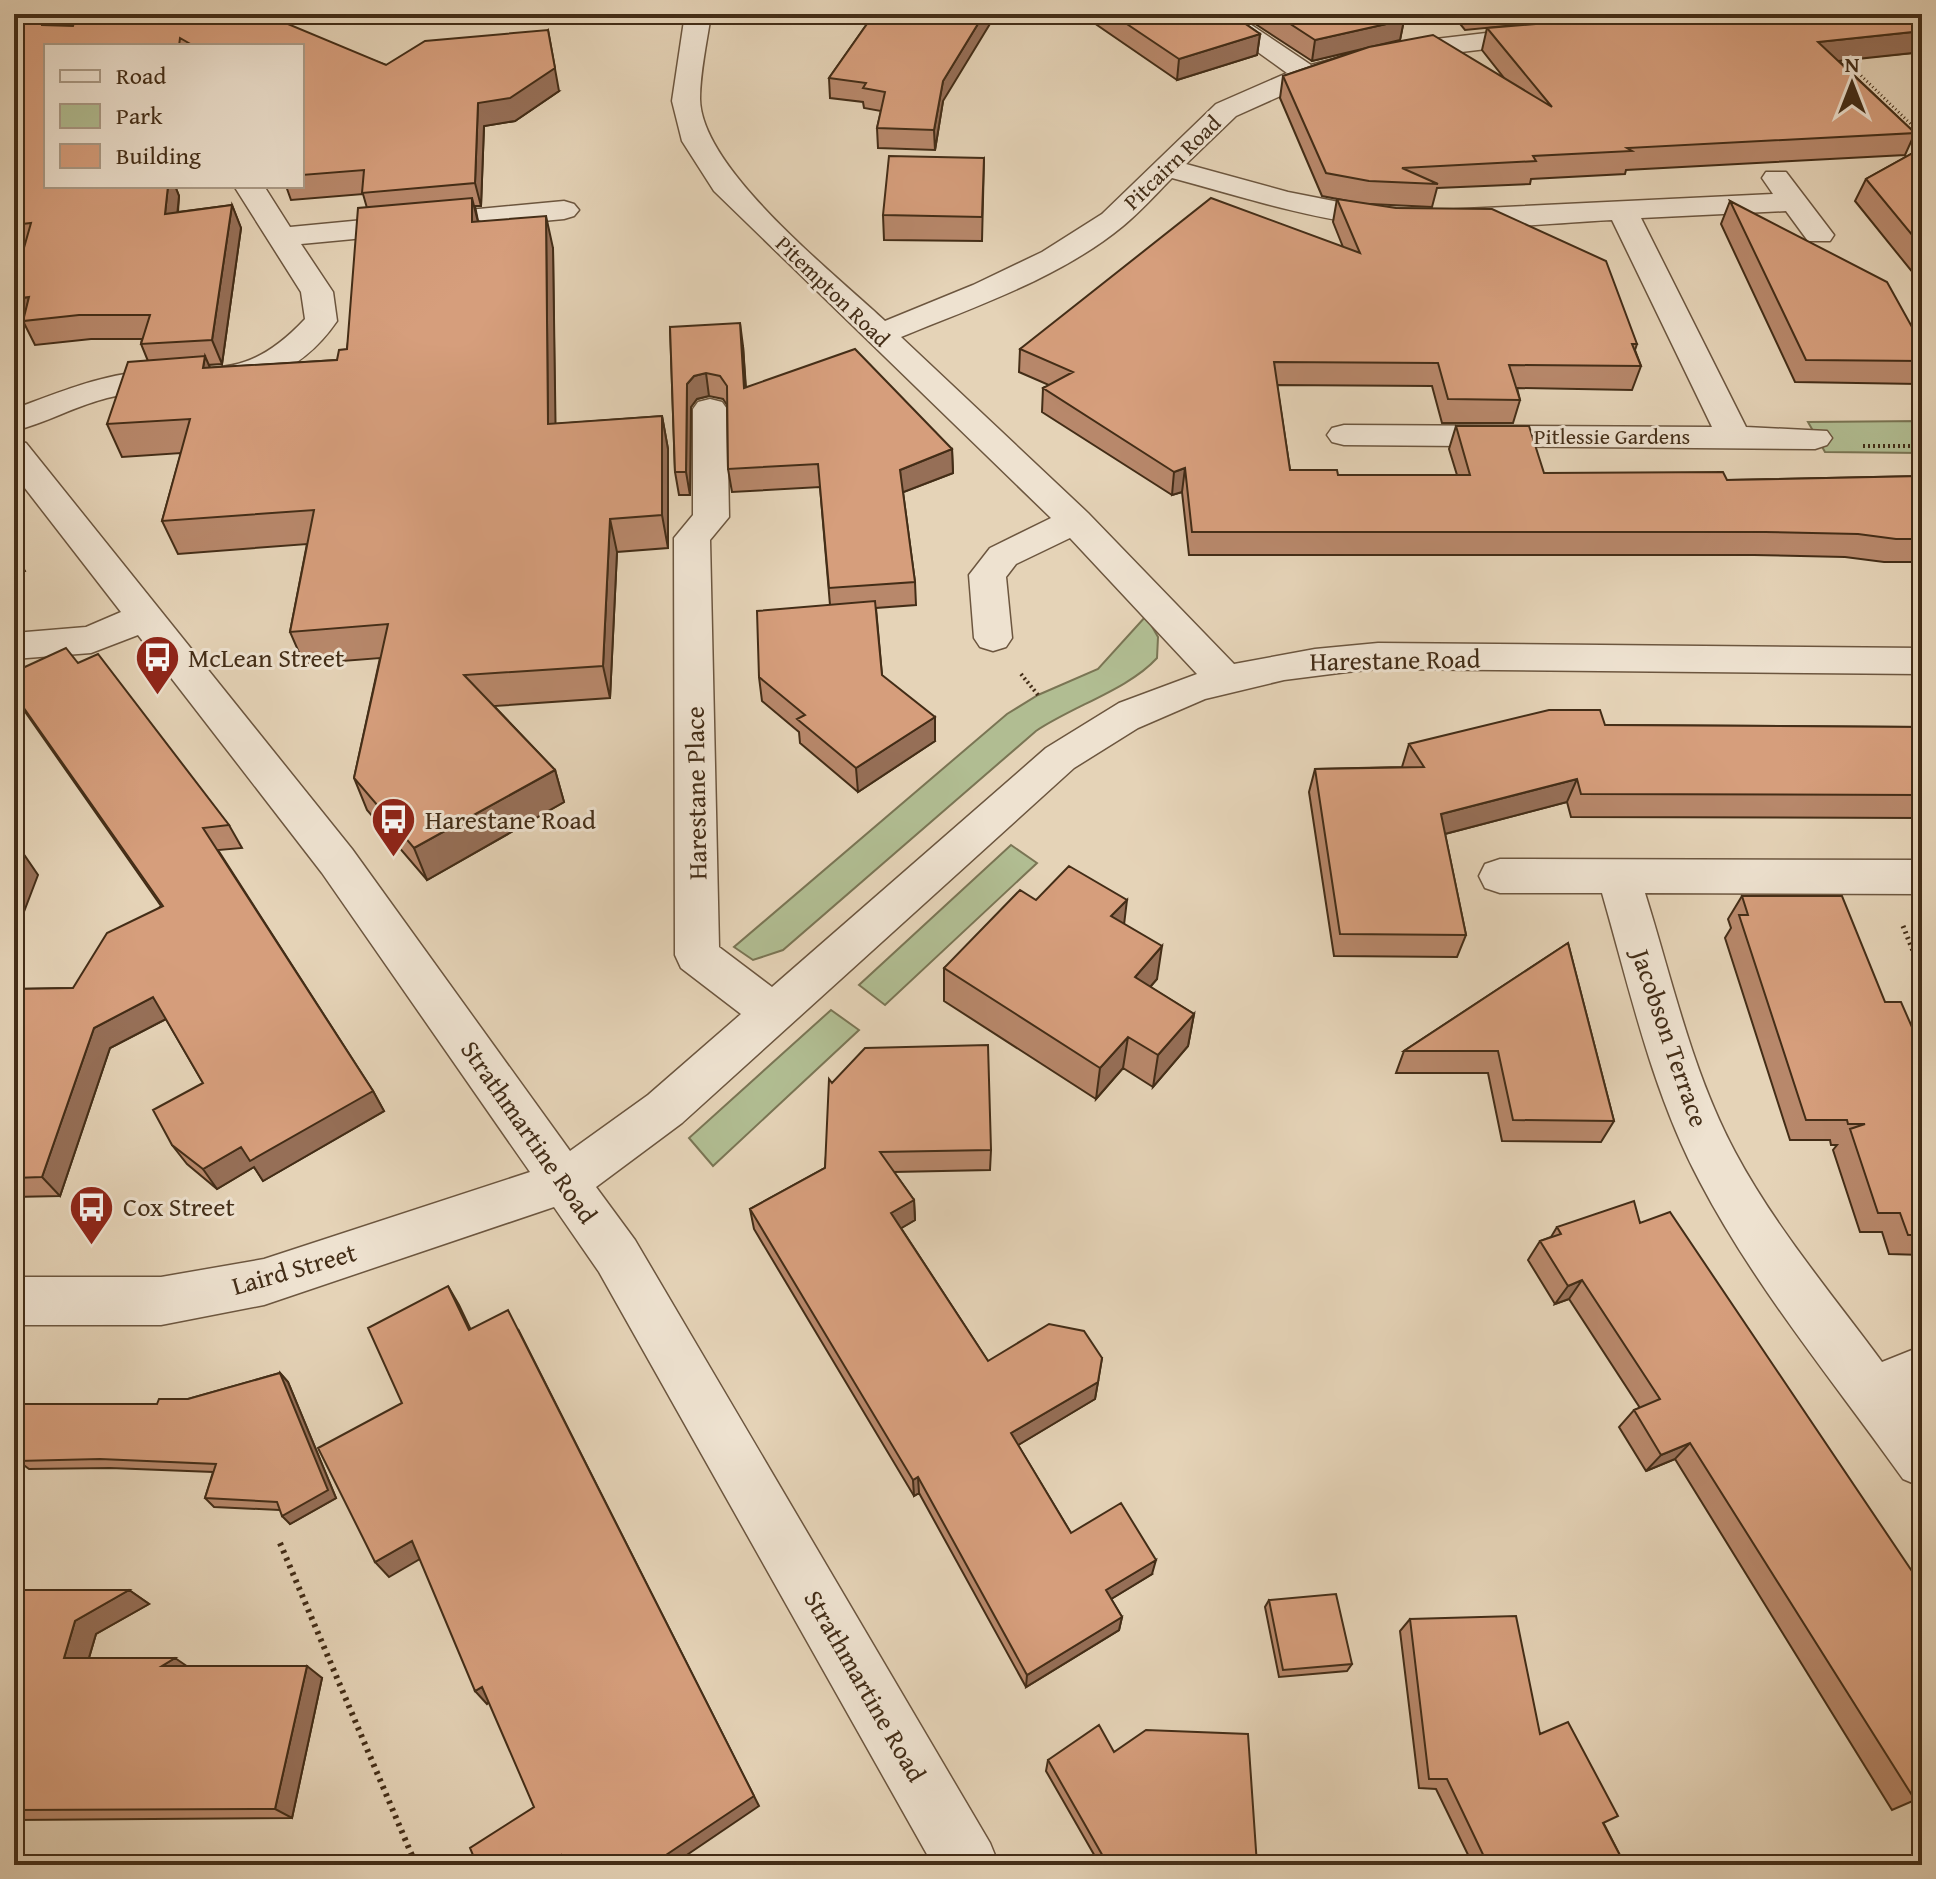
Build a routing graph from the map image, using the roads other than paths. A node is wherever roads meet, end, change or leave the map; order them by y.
1 (698, 14) edge
2 (1218, 14) edge
3 (1569, 32) edge
4 (1307, 74) junction
5 (1165, 167) junction
6 (1772, 173) dead end
7 (250, 188) edge
8 (1794, 202) junction
9 (564, 210) dead end
10 (1623, 211) junction
11 (1819, 235) dead end
12 (282, 237) junction
13 (878, 335) junction
14 (710, 409) dead end
15 (14, 421) edge
16 (1344, 435) dead end
17 (1734, 437) junction
18 (1815, 438) dead end
19 (14, 451) edge
20 (1075, 521) junction
21 (145, 617) junction
22 (993, 638) dead end
23 (14, 646) edge
24 (1922, 661) edge
25 (1226, 680) junction
26 (1500, 876) dead end
27 (1618, 876) junction
28 (1922, 877) edge
29 (771, 1012) junction
30 (565, 1182) junction
31 (14, 1301) edge
32 (1922, 1371) edge
33 (1873, 1392) junction
34 (1922, 1460) edge
35 (968, 1865) edge

1 - 13 street, Pitempton Road
2 - 4 street
3 - 4 street, Pitcairn Road
4 - 5 street, Pitcairn Road
5 - 10 street
5 - 13 street, Pitcairn Road
6 - 8 street
7 - 12 street
8 - 10 street
8 - 11 street
9 - 12 street
10 - 17 street, Pitlessie Gardens
12 - 15 street
13 - 20 street, Pitempton Road
14 - 29 street, Harestane Place
16 - 17 street, Pitlessie Gardens
17 - 18 street, Pitlessie Gardens
19 - 21 street, Strathmartine Road
20 - 22 street
20 - 25 street, Pitempton Road
21 - 23 street
21 - 30 street, Strathmartine Road
24 - 25 street, Harestane Road
25 - 29 street, Harestane Road
26 - 27 street
27 - 28 street
27 - 33 street, Jacobson Terrace
29 - 30 street, Harestane Road
30 - 31 street, Laird Street
30 - 35 street, Strathmartine Road
32 - 33 street
33 - 34 street, Jacobson Terrace

